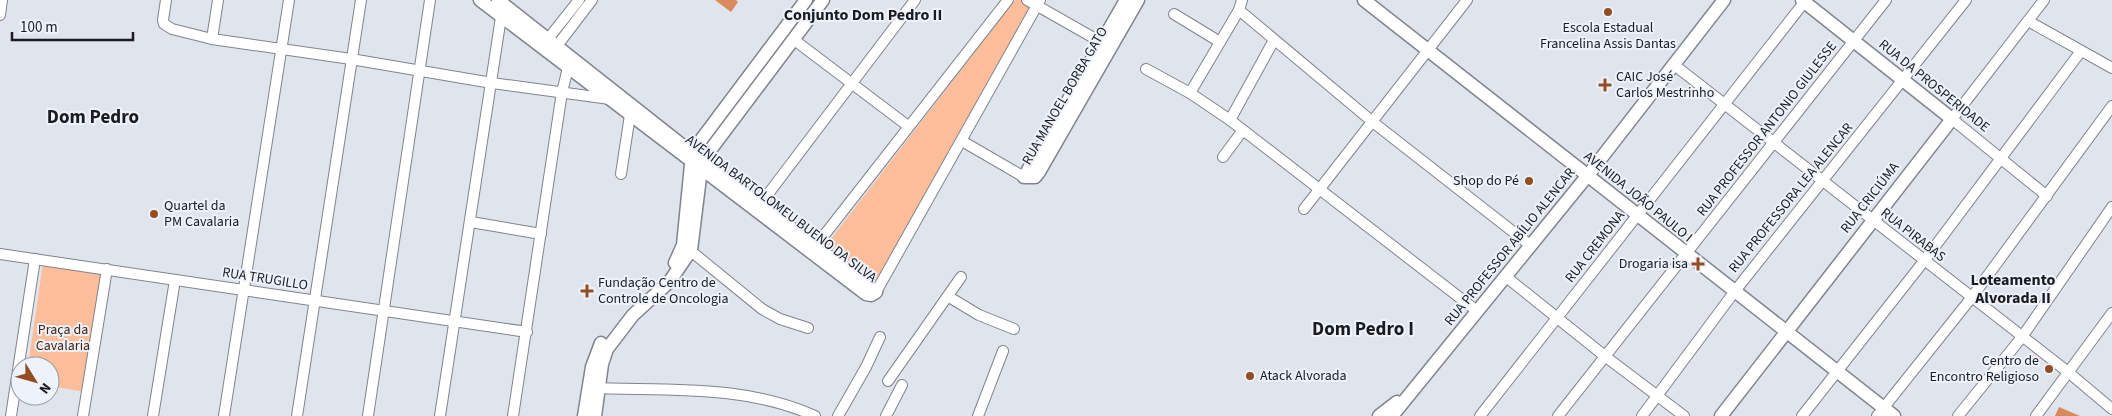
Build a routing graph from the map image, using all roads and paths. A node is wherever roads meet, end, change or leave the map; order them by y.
1 (166, 0) edge
2 (218, 0) edge
3 (289, 0) edge
4 (361, 0) edge
5 (430, 0) edge
6 (480, 0) edge
7 (498, 0) edge
8 (579, 0) edge
9 (592, 0) edge
10 (806, 0) edge
11 (823, 0) edge
12 (916, 0) edge
13 (1008, 0) edge
14 (1027, 0) edge
15 (1126, 0) edge
16 (1138, 0) edge
17 (1364, 0) edge
18 (1467, 0) edge
19 (1724, 0) edge
20 (1886, 0) edge
21 (1966, 0) edge
22 (2044, 0) edge
23 (1804, 1) edge
24 (1039, 3) edge
25 (1240, 5) edge
26 (1174, 14) dead end
27 (502, 17) junction
28 (2028, 21) junction
29 (212, 39) junction
30 (793, 39) junction
31 (1274, 40) junction
32 (1854, 41) junction
33 (1220, 42) junction
34 (1107, 45) junction
35 (549, 47) junction
36 (282, 50) junction
37 (1427, 50) junction
38 (2081, 51) junction
39 (351, 59) junction
40 (1673, 64) junction
41 (568, 68) junction
42 (2112, 68) edge
43 (1146, 69) dead end
44 (420, 71) junction
45 (1903, 79) junction
46 (492, 83) junction
47 (852, 84) junction
48 (562, 92) junction
49 (1190, 93) junction
50 (612, 96) junction
51 (1725, 105) junction
52 (2112, 106) edge
53 (630, 115) junction
54 (1952, 119) junction
55 (1230, 120) junction
56 (1374, 123) junction
57 (908, 126) junction
58 (1244, 130) junction
59 (962, 141) junction
60 (1775, 144) junction
61 (1223, 157) dead end
62 (1999, 158) junction
63 (697, 161) junction
64 (621, 174) dead end
65 (1588, 175) junction
66 (1024, 177) joint
67 (1823, 181) junction
68 (1321, 188) junction
69 (2047, 196) junction
70 (758, 207) junction
71 (2112, 207) edge
72 (1304, 209) dead end
73 (1638, 215) junction
74 (1872, 220) junction
75 (471, 222) junction
76 (541, 234) junction
77 (1530, 245) junction
78 (687, 247) junction
79 (814, 249) junction
80 (1685, 253) junction
81 (0, 254) edge
82 (35, 259) junction
83 (1924, 261) junction
84 (107, 270) junction
85 (1505, 276) junction
86 (961, 277) dead end
87 (175, 280) junction
88 (245, 290) junction
89 (1735, 291) junction
90 (876, 292) joint
91 (949, 297) junction
92 (1972, 297) junction
93 (315, 301) junction
94 (384, 311) junction
95 (1477, 311) junction
96 (2112, 313) edge
97 (1558, 317) junction
98 (454, 321) junction
99 (808, 328) dead end
100 (1014, 329) dead end
101 (1787, 331) junction
102 (527, 332) junction
103 (880, 337) dead end
104 (2022, 337) junction
105 (1003, 350) dead end
106 (1606, 357) junction
107 (1837, 370) junction
108 (2068, 372) junction
109 (888, 381) dead end
110 (902, 385) dead end
111 (593, 388) junction
112 (1414, 388) junction
113 (1658, 395) junction
114 (2112, 409) edge
115 (1880, 412) edge
116 (10, 416) edge
117 (83, 416) edge
118 (153, 416) edge
119 (224, 416) edge
120 (297, 416) edge
121 (368, 416) edge
122 (440, 416) edge
123 (513, 416) edge
124 (584, 416) edge
125 (595, 416) edge
126 (815, 416) edge
127 (838, 416) edge
128 (886, 416) edge
129 (978, 416) edge
130 (1379, 416) edge
131 (1392, 416) edge
132 (1480, 416) edge
133 (1558, 416) edge
134 (1642, 416) edge
135 (1684, 416) edge
136 (1721, 416) edge
137 (1802, 416) edge
138 (1894, 416) edge
139 (1958, 416) edge
140 (2036, 416) edge

1 - 29 street
2 - 29 street
3 - 36 street
4 - 39 street
5 - 44 street
6 - 27 street, AVENIDA BARTOLOMEU BUENO DA SILVA
7 - 35 street, AVENIDA BARTOLOMEU BUENO DA SILVA
8 - 35 street
9 - 35 street
10 - 63 street
11 - 30 street
12 - 47 street
13 - 57 street
14 - 24 street
15 - 34 street, RUA MANOEL BORBA GATO
16 - 34 street, RUA MANOEL BORBA GATO
17 - 37 street, AVENIDA JOÃO PAULO I
18 - 37 street
19 - 40 street, RUA PROFESSOR ABÍLIO ALENCAR
20 - 32 street, RUA PROFESSOR ANTONIO GIULESSE
21 - 45 street, RUA PROFESSORA LEA ALENCAR
22 - 28 street, RUA CRICIÚMA
23 - 32 street, RUA DA PROSPERIDADE
23 - 51 street, RUA CREMONA
24 - 34 street
24 - 59 street
25 - 31 street
25 - 33 street
26 - 33 street
27 - 35 street, AVENIDA BARTOLOMEU BUENO DA SILVA
27 - 46 street
28 - 38 street
28 - 54 street, RUA CRICIÚMA
29 - 36 street
30 - 47 street
30 - 63 street
31 - 55 street
31 - 56 street
32 - 45 street, RUA DA PROSPERIDADE
32 - 60 street, RUA PROFESSOR ANTONIO GIULESSE
33 - 49 street
34 - 66 street, RUA MANOEL BORBA GATO
35 - 41 street, AVENIDA BARTOLOMEU BUENO DA SILVA
35 - 50 street, AVENIDA BARTOLOMEU BUENO DA SILVA
36 - 39 street
36 - 88 street
37 - 56 street
37 - 65 street, AVENIDA JOÃO PAULO I
38 - 42 street
38 - 62 street
39 - 44 street
39 - 93 street
40 - 51 street, RUA PIRABAS
40 - 65 street, RUA PROFESSOR ABÍLIO ALENCAR
41 - 48 street
41 - 50 street, AVENIDA BARTOLOMEU BUENO DA SILVA
43 - 49 street
44 - 46 street
44 - 94 street
45 - 54 street, RUA DA PROSPERIDADE
45 - 67 street, RUA PROFESSORA LEA ALENCAR
46 - 48 street
46 - 75 street
47 - 57 street
47 - 70 street
48 - 50 street
48 - 76 street
49 - 55 street
50 - 53 street, AVENIDA BARTOLOMEU BUENO DA SILVA
50 - 63 street, AVENIDA BARTOLOMEU BUENO DA SILVA
51 - 60 street, RUA PIRABAS
51 - 73 street, RUA CREMONA
52 - 69 street
53 - 63 street, AVENIDA BARTOLOMEU BUENO DA SILVA
53 - 64 street
54 - 62 street, RUA DA PROSPERIDADE
54 - 74 street, RUA CRICIÚMA
55 - 58 street
56 - 68 street
56 - 77 street
57 - 79 street
58 - 61 street
58 - 68 street
59 - 66 street
59 - 90 street
60 - 67 street, RUA PIRABAS
60 - 80 street, RUA PROFESSOR ANTONIO GIULESSE
62 - 69 street, RUA DA PROSPERIDADE
62 - 83 street
63 - 70 street, AVENIDA BARTOLOMEU BUENO DA SILVA
63 - 78 street
65 - 73 street, AVENIDA JOÃO PAULO I
65 - 77 street, RUA PROFESSOR ABÍLIO ALENCAR
67 - 74 street, RUA PIRABAS
67 - 89 street, RUA PROFESSORA LEA ALENCAR
68 - 72 street
68 - 95 street
69 - 92 street
70 - 79 street, AVENIDA BARTOLOMEU BUENO DA SILVA
71 - 104 street
73 - 80 street, AVENIDA JOÃO PAULO I
73 - 97 street, RUA CREMONA
74 - 83 street, RUA PIRABAS
74 - 101 street, RUA CRICIÚMA
75 - 76 street
75 - 98 street
76 - 102 street
77 - 85 street, RUA PROFESSOR ABÍLIO ALENCAR
78 - 99 street
78 - 111 street
79 - 90 street, AVENIDA BARTOLOMEU BUENO DA SILVA
80 - 89 street, AVENIDA JOÃO PAULO I
80 - 106 street, RUA PROFESSOR ANTONIO GIULESSE
81 - 82 street, RUA TRUGILLO
82 - 84 street, RUA TRUGILLO
82 - 116 street
83 - 92 street, RUA PIRABAS
83 - 107 street
84 - 87 street, RUA TRUGILLO
84 - 117 street
85 - 95 street, RUA PROFESSOR ABÍLIO ALENCAR
85 - 97 street
86 - 91 street
87 - 88 street, RUA TRUGILLO
87 - 118 street
88 - 93 street, RUA TRUGILLO
88 - 119 street
89 - 101 street, AVENIDA JOÃO PAULO I
89 - 113 street, RUA PROFESSORA LEA ALENCAR
91 - 100 street
91 - 109 street
92 - 104 street, RUA PIRABAS
92 - 115 street
93 - 94 street, RUA TRUGILLO
93 - 120 street
94 - 98 street, RUA TRUGILLO
94 - 121 street
95 - 112 street, RUA PROFESSOR ABÍLIO ALENCAR
96 - 108 street
97 - 106 street
97 - 132 street, RUA CREMONA
98 - 102 street, RUA TRUGILLO
98 - 122 street
101 - 107 street, AVENIDA JOÃO PAULO I
101 - 136 street, RUA CRICIÚMA
102 - 123 street
103 - 127 street
104 - 108 street, RUA PIRABAS
104 - 139 street
105 - 129 street
106 - 113 street
106 - 133 street, RUA PROFESSOR ANTONIO GIULESSE
107 - 115 street, AVENIDA JOÃO PAULO I
107 - 137 street
108 - 114 street, RUA PIRABAS
108 - 140 street
110 - 128 street
111 - 124 street
111 - 125 street
111 - 126 street
112 - 130 street
112 - 131 street, RUA PROFESSOR ABÍLIO ALENCAR
113 - 134 street, RUA PROFESSORA LEA ALENCAR
113 - 135 street
115 - 138 street, AVENIDA JOÃO PAULO I

